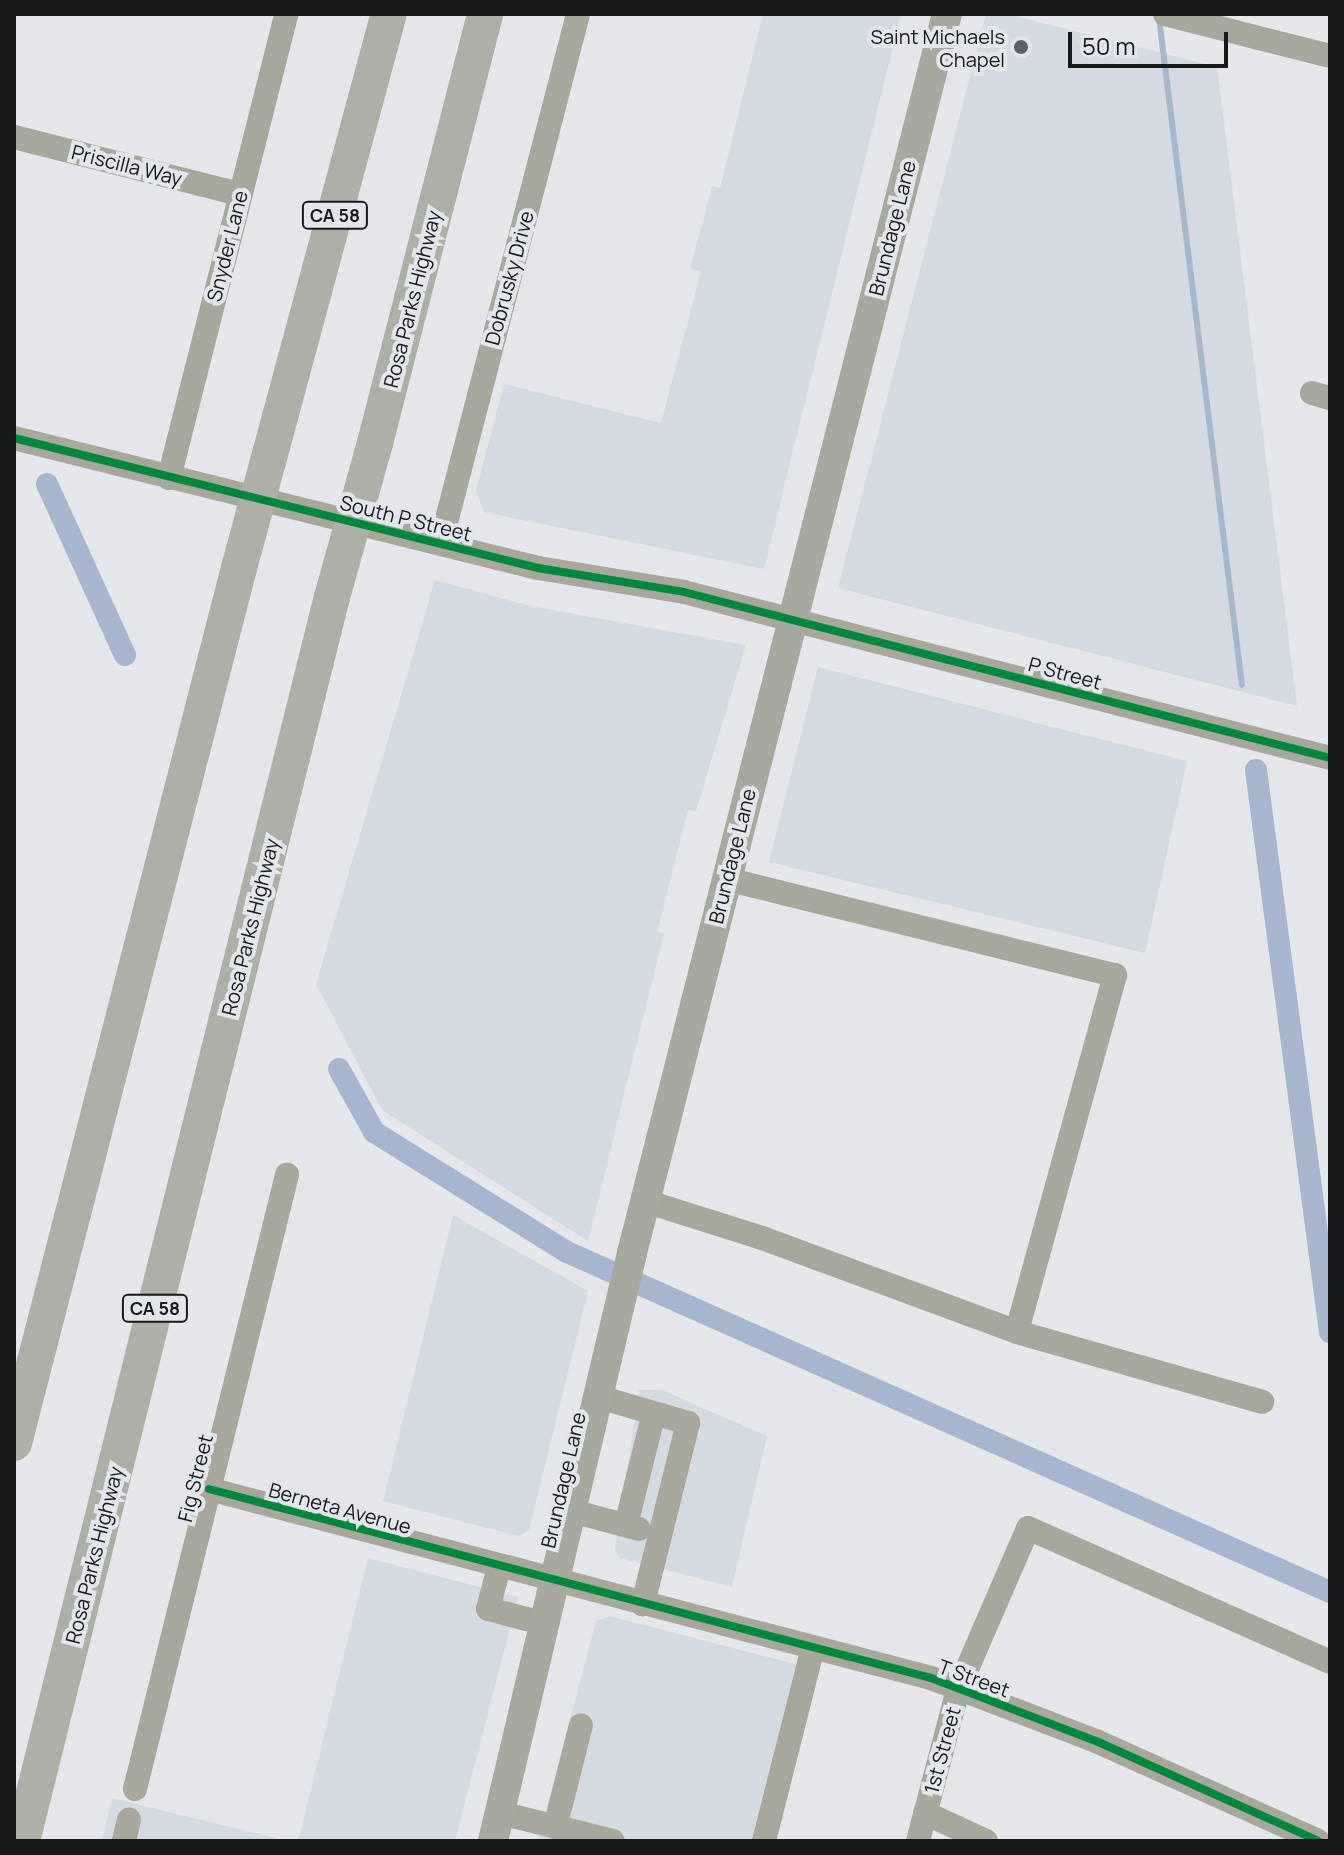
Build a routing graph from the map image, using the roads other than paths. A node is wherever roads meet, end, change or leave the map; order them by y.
1 (286, 14) edge
2 (389, 14) edge
3 (485, 14) edge
4 (499, 14) edge
5 (578, 14) edge
6 (947, 14) edge
7 (1176, 17) edge
8 (1330, 56) edge
9 (462, 105) junction
10 (14, 137) edge
11 (240, 194) junction
12 (14, 438) edge
13 (169, 478) junction
14 (441, 542) junction
15 (791, 619) junction
16 (1330, 758) edge
17 (726, 879) junction
18 (287, 1175) dead end
19 (645, 1201) junction
20 (1017, 1332) junction
21 (599, 1397) junction
22 (1262, 1402) dead end
23 (654, 1413) junction
24 (14, 1443) edge
25 (209, 1489) junction
26 (572, 1511) junction
27 (626, 1525) junction
28 (660, 1534) junction
29 (499, 1567) junction
30 (555, 1582) junction
31 (643, 1604) junction
32 (545, 1624) junction
33 (813, 1647) junction
34 (1330, 1662) edge
35 (958, 1690) junction
36 (581, 1725) dead end
37 (135, 1789) dead end
38 (925, 1813) junction
39 (496, 1827) edge
40 (555, 1827) junction
41 (25, 1841) edge
42 (613, 1841) edge
43 (764, 1841) edge
44 (918, 1841) edge
45 (986, 1841) edge
46 (1318, 1841) edge

1 - 11 street, Snyder Lane
2 - 24 highway, CA 58, bridge
3 - 9 highway, Rosa Parks Highway / CA 58
4 - 9 highway
5 - 14 street, Dobrusky Drive
6 - 15 main road, Brundage Lane
7 - 8 street
9 - 41 highway, Rosa Parks Highway / CA 58, bridge
10 - 11 street, Priscilla Way
11 - 13 street, Snyder Lane
12 - 13 street, South P Street
13 - 14 street, South P Street
14 - 15 street, South P Street
15 - 16 street, P Street
15 - 17 main road, Brundage Lane
17 - 19 main road, Brundage Lane
17 - 20 street
18 - 25 street, Fig Street
19 - 20 street
19 - 21 main road, Brundage Lane
20 - 22 street
21 - 23 street
21 - 26 main road, Brundage Lane
23 - 27 street
23 - 28 street
25 - 29 street, Berneta Avenue
25 - 37 street, Fig Street
26 - 27 street
26 - 30 main road, Brundage Lane
27 - 28 street
28 - 31 street
29 - 30 street, Berneta Avenue
29 - 32 street
30 - 31 street, T Street
30 - 32 main road, Brundage Lane
31 - 33 street, T Street
32 - 39 main road, Brundage Lane
33 - 35 street, T Street
33 - 43 street
34 - 35 street, 1st Street
35 - 38 street, 1st Street
35 - 46 street, T Street
36 - 40 street
38 - 44 street, 1st Street
38 - 45 street
39 - 40 street
40 - 42 street

